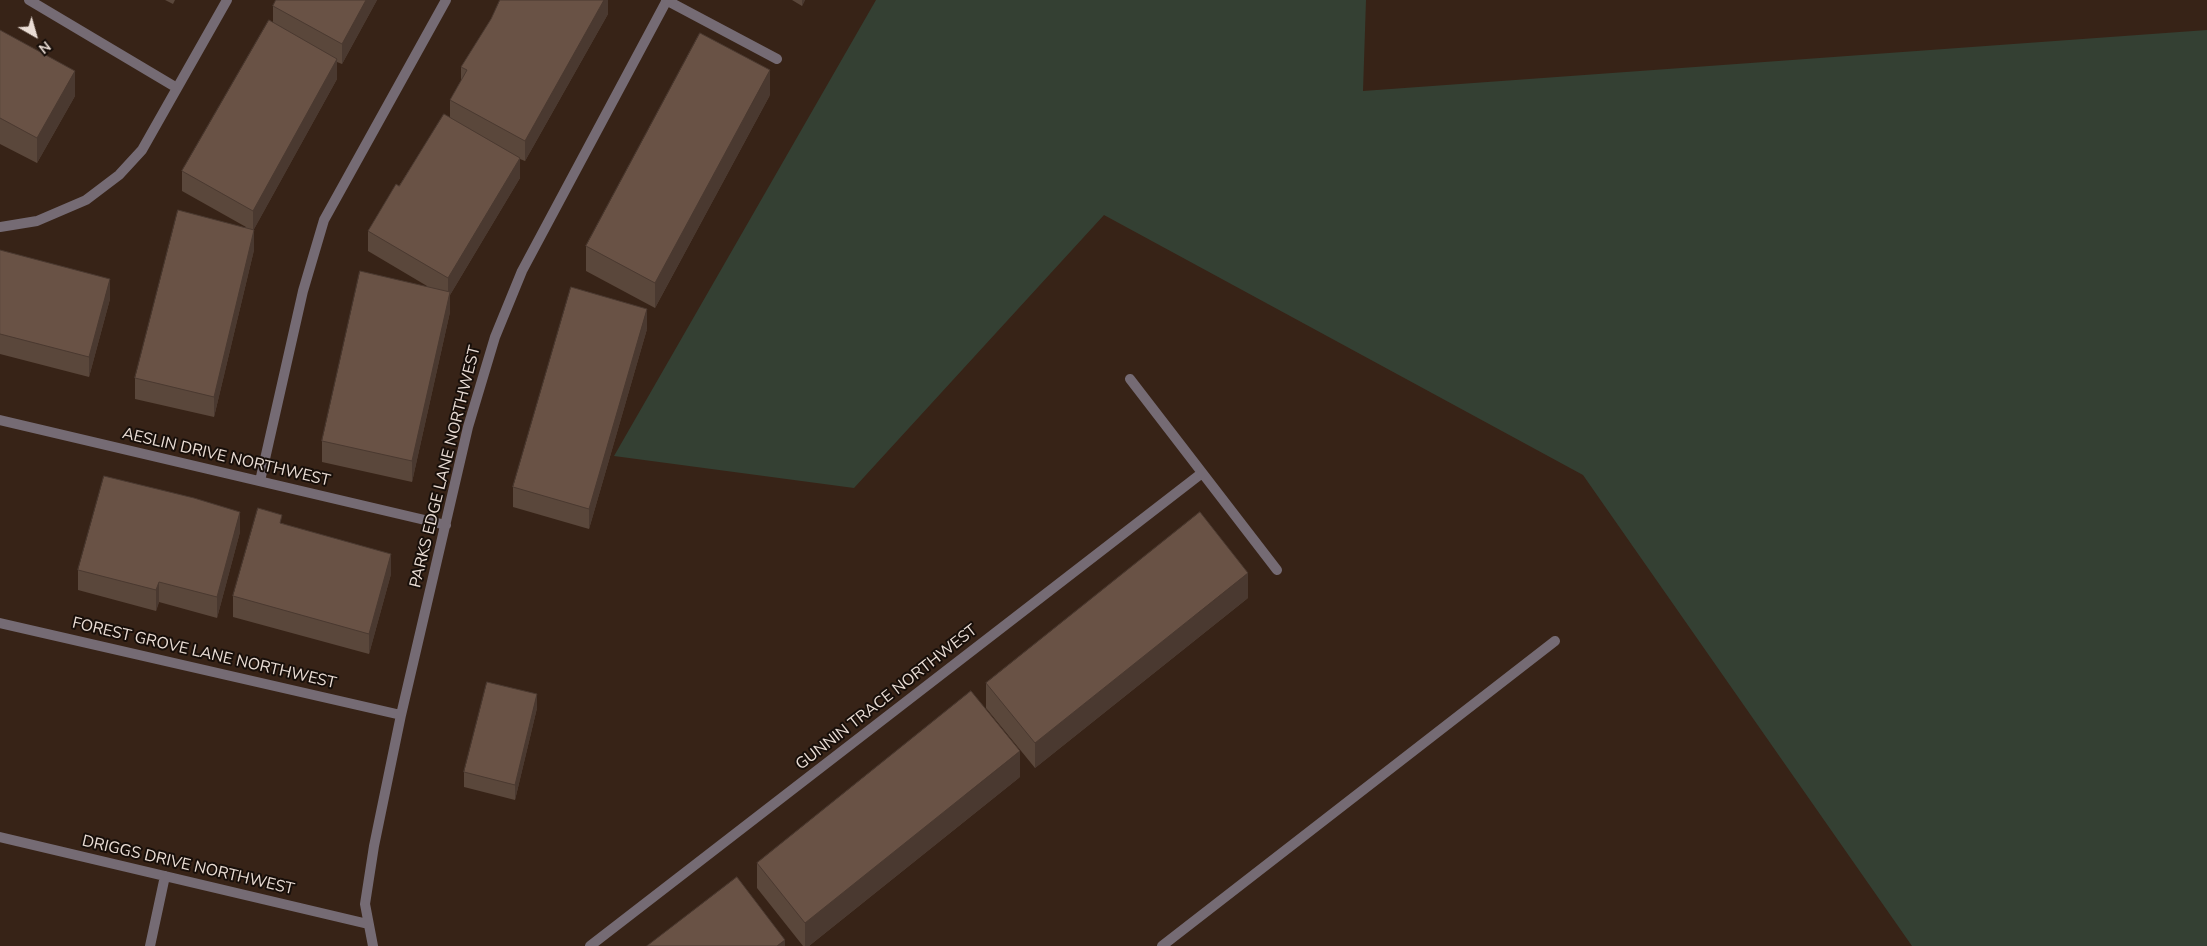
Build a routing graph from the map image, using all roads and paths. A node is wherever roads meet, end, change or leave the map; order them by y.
1 (29, 0) edge
2 (227, 0) edge
3 (446, 0) edge
4 (666, 0) edge
5 (777, 59) dead end
6 (177, 88) junction
7 (0, 227) edge
8 (1130, 379) dead end
9 (0, 420) edge
10 (1202, 473) junction
11 (260, 481) junction
12 (446, 525) junction
13 (1277, 570) dead end
14 (0, 623) edge
15 (1555, 641) dead end
16 (401, 715) junction
17 (0, 838) edge
18 (165, 876) junction
19 (368, 924) junction
20 (150, 946) edge
21 (373, 946) edge
22 (590, 946) edge
23 (1162, 946) edge

1 - 6 street
2 - 6 street
3 - 11 street
4 - 5 street
4 - 12 street, PARKS EDGE LANE NORTHWEST
6 - 7 street
8 - 10 street
9 - 11 street, AESLIN DRIVE NORTHWEST
10 - 13 street
10 - 22 street, GUNNIN TRACE NORTHWEST
11 - 12 street, AESLIN DRIVE NORTHWEST
12 - 16 street, PARKS EDGE LANE NORTHWEST
14 - 16 street, FOREST GROVE LANE NORTHWEST
15 - 23 street
16 - 19 street, PARKS EDGE LANE NORTHWEST
17 - 18 street, DRIGGS DRIVE NORTHWEST
18 - 19 street, DRIGGS DRIVE NORTHWEST
18 - 20 street
19 - 21 street, PARKS EDGE LANE NORTHWEST

